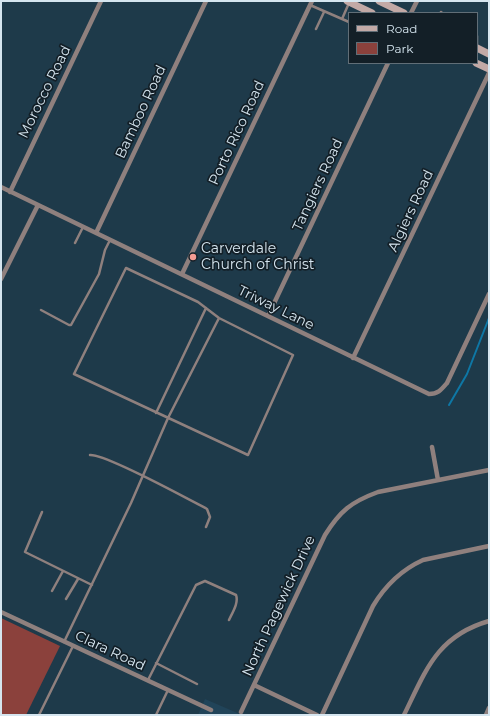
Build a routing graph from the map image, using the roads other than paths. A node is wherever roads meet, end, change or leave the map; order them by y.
1 (101, 1) edge
2 (206, 1) edge
3 (380, 1) edge
4 (417, 1) edge
5 (348, 2) edge
6 (311, 3) edge
7 (324, 12) junction
8 (370, 12) edge
9 (402, 12) edge
10 (412, 12) edge
11 (342, 19) junction
12 (348, 22) edge
13 (316, 30) dead end
14 (478, 48) edge
15 (489, 54) edge
16 (388, 64) edge
17 (478, 64) edge
18 (489, 70) edge
19 (489, 73) edge
20 (1, 187) edge
21 (10, 192) junction
22 (38, 205) junction
23 (83, 226) junction
24 (96, 233) junction
25 (110, 240) junction
26 (75, 243) dead end
27 (182, 274) junction
28 (1, 279) edge
29 (489, 294) edge
30 (206, 308) junction
31 (41, 310) dead end
32 (268, 316) junction
33 (219, 318) junction
34 (353, 358) junction
35 (156, 413) junction
36 (168, 418) junction
37 (432, 447) dead end
38 (90, 455) dead end
39 (489, 470) edge
40 (143, 477) junction
41 (438, 480) junction
42 (42, 512) dead end
43 (206, 527) dead end
44 (489, 546) edge
45 (62, 571) junction
46 (78, 578) junction
47 (92, 586) junction
48 (52, 591) dead end
49 (66, 599) dead end
50 (1, 612) edge
51 (229, 620) dead end
52 (489, 621) edge
53 (64, 642) junction
54 (73, 646) junction
55 (156, 663) junction
56 (148, 681) junction
57 (197, 684) dead end
58 (254, 685) junction
59 (168, 690) junction
60 (489, 708) edge
61 (211, 710) dead end
62 (241, 712) dead end
63 (38, 715) edge
64 (156, 715) edge
65 (317, 715) edge
66 (322, 715) edge
67 (404, 715) edge
68 (486, 715) edge

1 - 21 street, Morocco Road
2 - 24 street, Bamboo Road
3 - 9 main road
4 - 10 street
5 - 8 main road
5 - 11 lane
6 - 7 lane
6 - 27 street, Porto Rico Road
7 - 11 lane
7 - 13 lane
11 - 12 lane
14 - 15 main road
16 - 32 street, Tangiers Road
17 - 18 main road
19 - 34 street, Algiers Road
20 - 21 street, Triway Lane
21 - 22 street, Triway Lane
22 - 23 street, Triway Lane
22 - 28 street
23 - 24 street, Triway Lane
23 - 26 lane
24 - 25 street, Triway Lane
25 - 27 street, Triway Lane
25 - 31 lane
27 - 32 street, Triway Lane
29 - 34 street, Triway Lane
30 - 33 lane
30 - 35 lane
30 - 35 lane
32 - 34 street, Triway Lane
33 - 36 lane
33 - 36 lane
35 - 36 lane
36 - 40 lane
37 - 41 street
38 - 40 lane
39 - 41 street, North Pagewick Drive
40 - 43 lane
40 - 47 lane
41 - 58 street, North Pagewick Drive
42 - 45 lane
44 - 66 street
45 - 46 lane
45 - 48 lane
46 - 47 lane
46 - 49 lane
47 - 53 lane
50 - 53 street, Clara Road
51 - 55 lane
52 - 67 street
53 - 54 street, Clara Road
54 - 56 street, Clara Road
54 - 63 lane
55 - 56 lane
55 - 57 lane
56 - 59 street, Clara Road
58 - 62 street, North Pagewick Drive
58 - 65 street
59 - 61 street, Clara Road
59 - 64 lane
60 - 68 street

